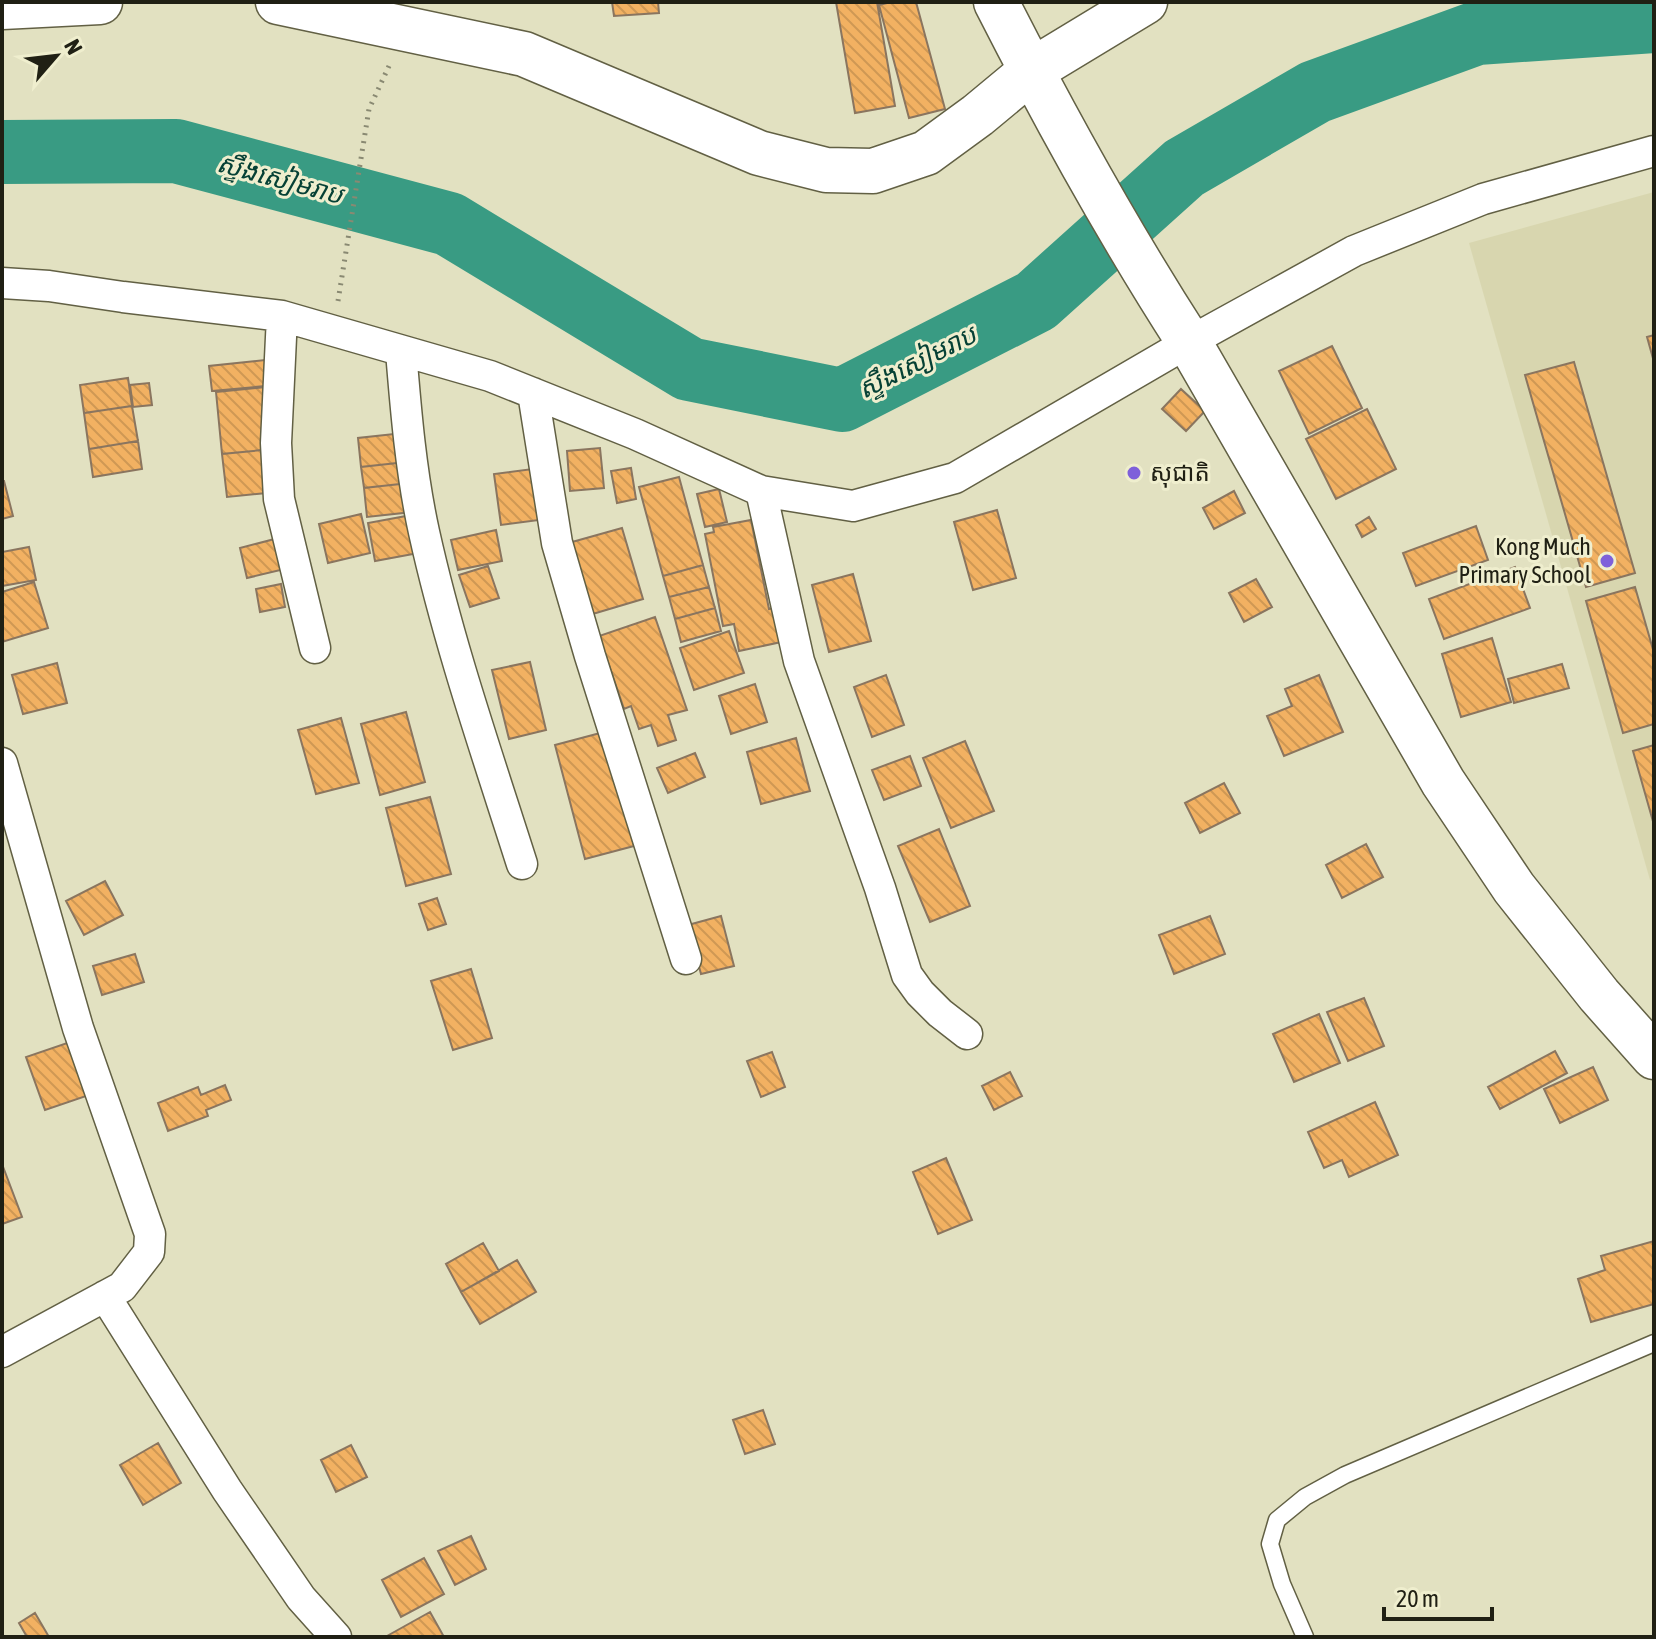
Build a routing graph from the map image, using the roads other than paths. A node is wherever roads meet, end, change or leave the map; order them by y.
1 (100, 2) edge
2 (278, 2) edge
3 (996, 2) edge
4 (1145, 2) edge
5 (2, 7) edge
6 (1031, 71) junction
7 (1654, 151) edge
8 (2, 283) edge
9 (282, 316) junction
10 (1189, 342) junction
11 (401, 351) junction
12 (533, 393) junction
13 (761, 491) junction
14 (315, 648) dead end
15 (2, 763) edge
16 (522, 864) dead end
17 (686, 959) dead end
18 (967, 1034) dead end
19 (1654, 1057) edge
20 (105, 1296) junction
21 (1654, 1343) edge
22 (2, 1352) edge
23 (336, 1637) edge
24 (1305, 1637) edge

1 - 5 main road
2 - 6 main road
3 - 6 main road
4 - 6 main road
6 - 10 main road
7 - 10 street
8 - 9 street
9 - 11 street
9 - 14 street
10 - 13 street
10 - 19 main road
11 - 12 street
11 - 16 street
12 - 13 street
12 - 17 street
13 - 18 street
15 - 20 street
20 - 22 street
20 - 23 street
21 - 24 lane

